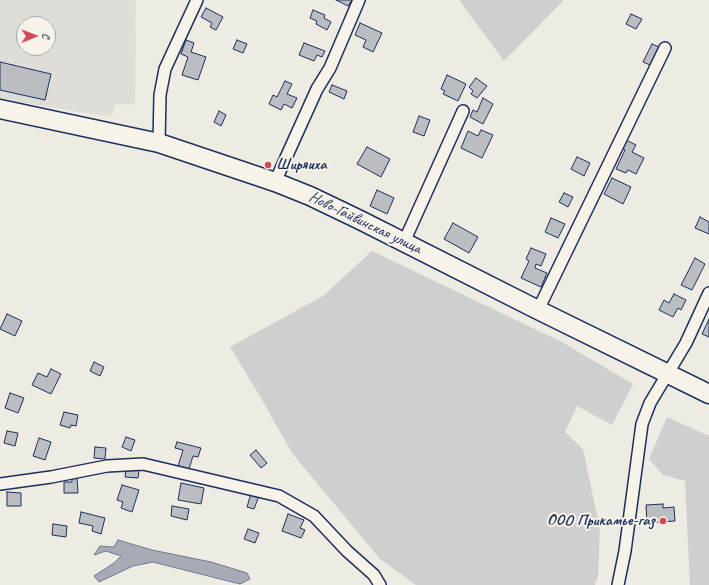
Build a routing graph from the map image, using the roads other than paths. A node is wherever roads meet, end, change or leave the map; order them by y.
1 (197, 0) edge
2 (359, 0) edge
3 (665, 48) dead end
4 (0, 108) edge
5 (464, 111) dead end
6 (159, 143) junction
7 (275, 182) junction
8 (404, 242) junction
9 (709, 293) edge
10 (538, 310) junction
11 (667, 374) junction
12 (709, 394) edge
13 (0, 484) edge
14 (380, 585) edge
15 (618, 585) edge

1 - 6 street
2 - 7 street
3 - 10 street
4 - 6 main road, Ново-Гайвинская улица
5 - 8 street
6 - 7 main road, Ново-Гайвинская улица
7 - 8 main road, Ново-Гайвинская улица
8 - 10 main road, Ново-Гайвинская улица
9 - 11 street
10 - 11 main road, Ново-Гайвинская улица
11 - 12 main road, Ново-Гайвинская улица
11 - 15 street
13 - 14 street

